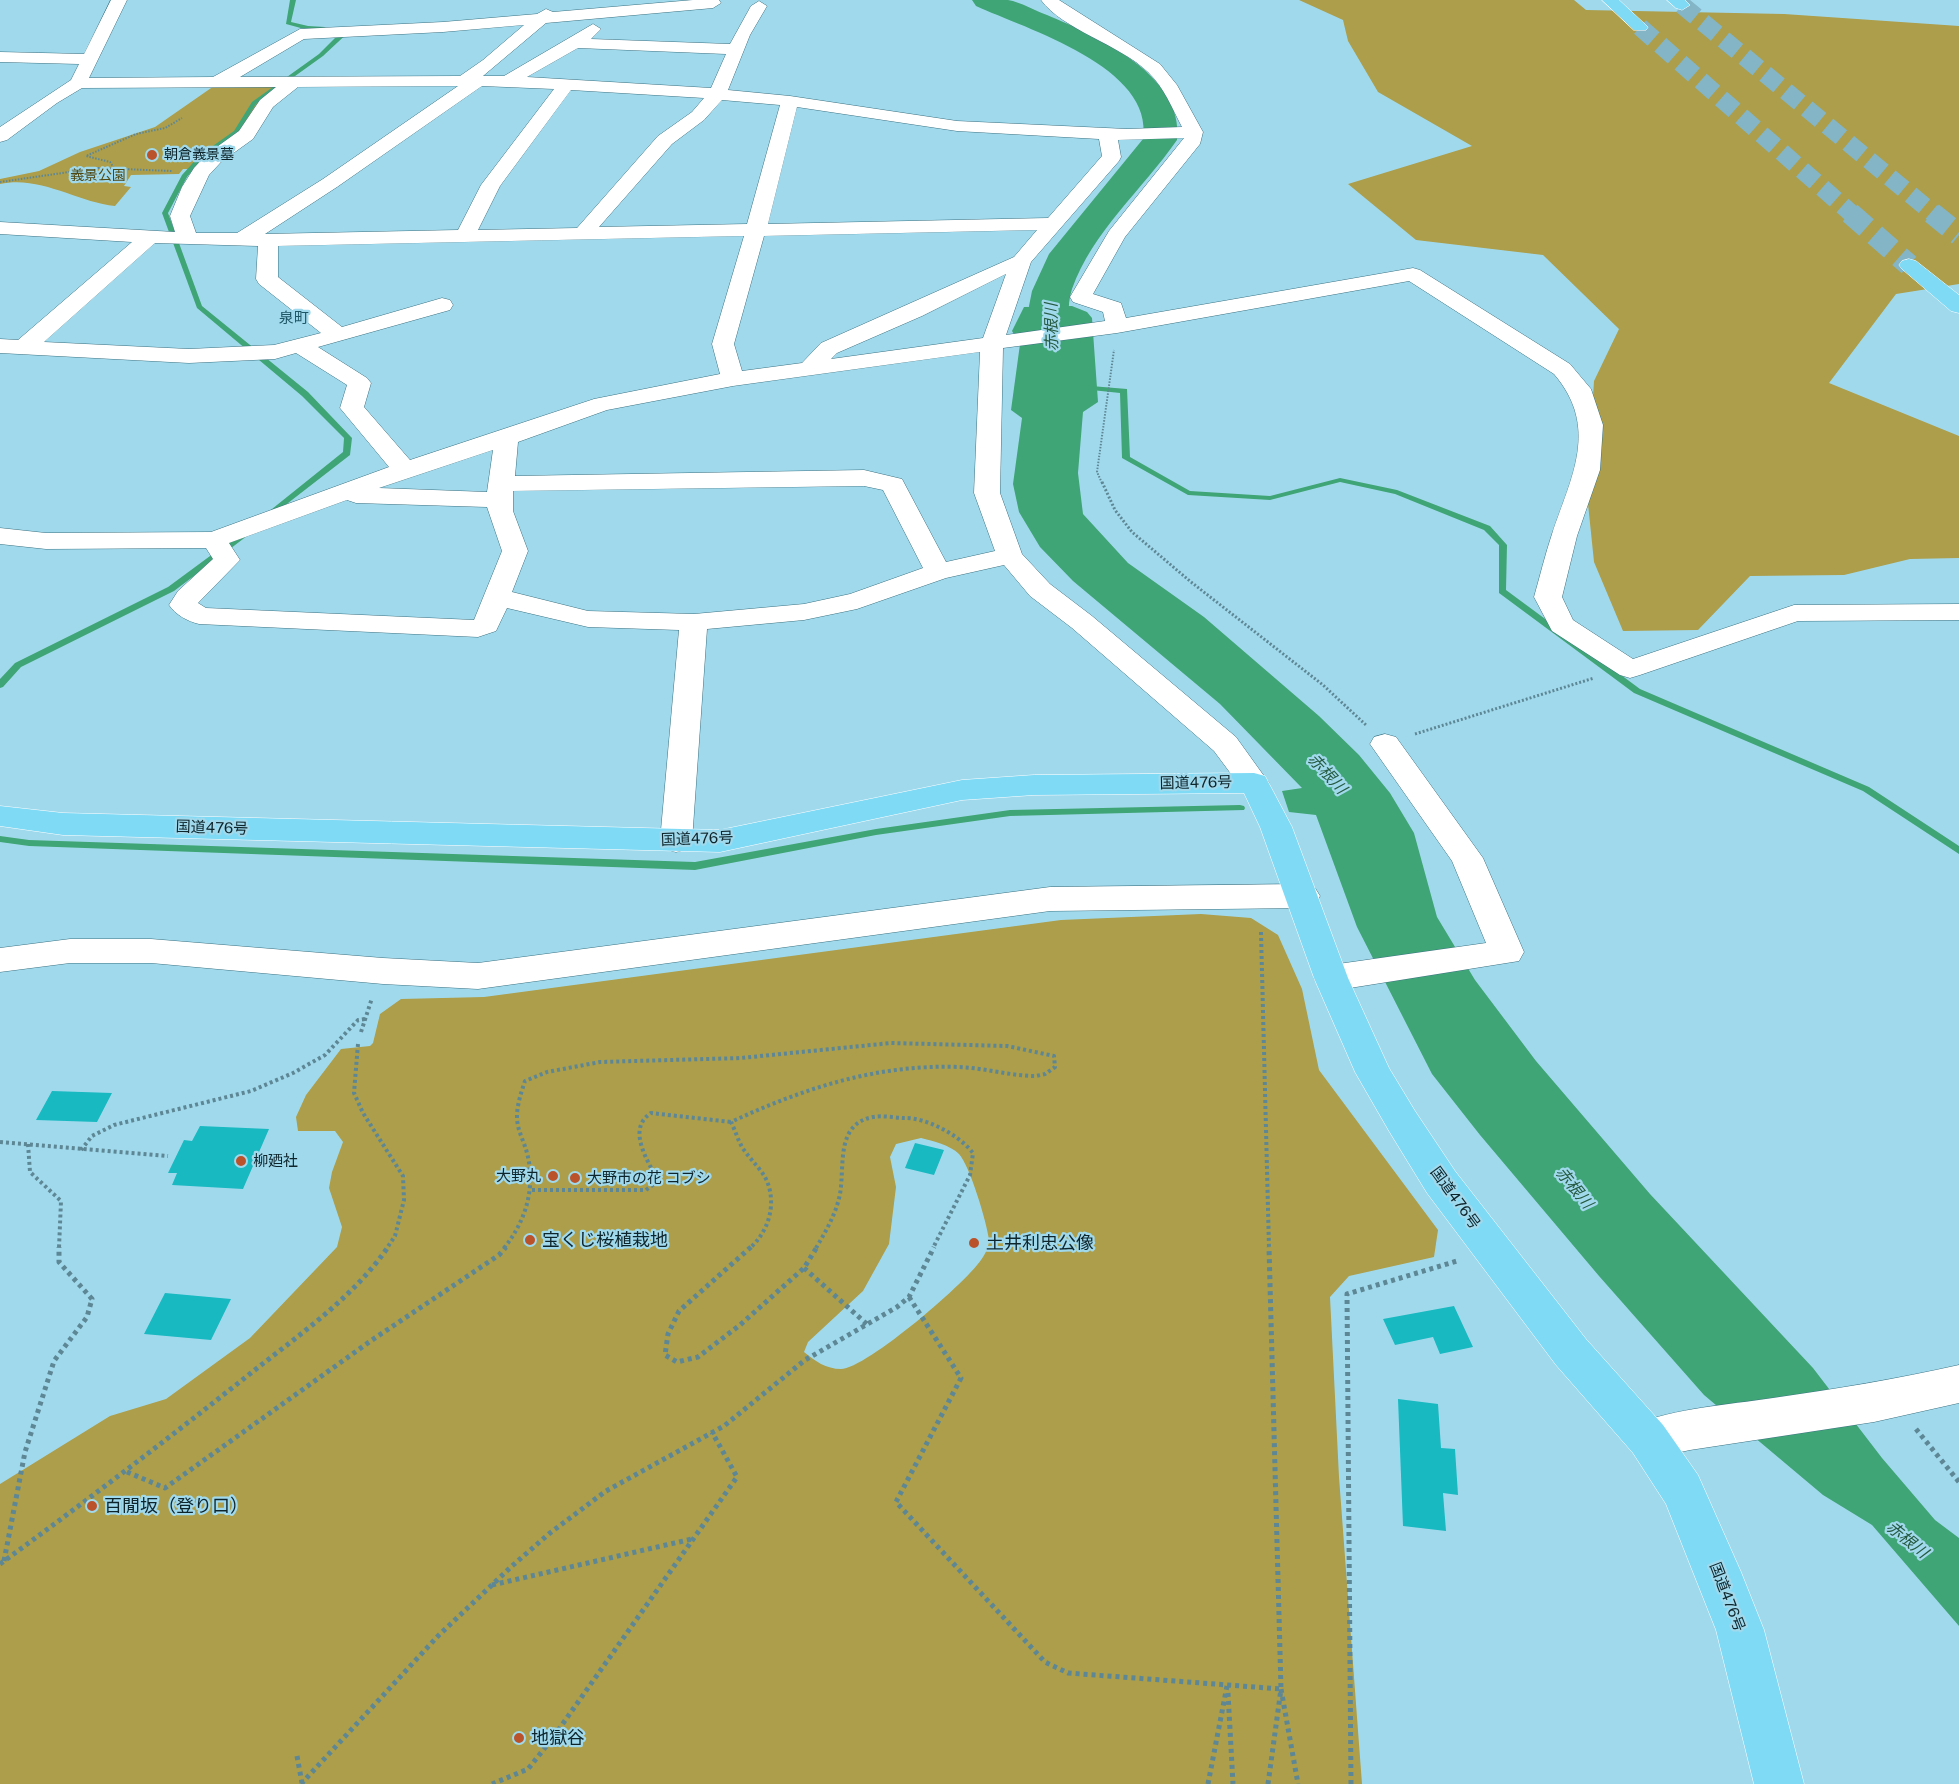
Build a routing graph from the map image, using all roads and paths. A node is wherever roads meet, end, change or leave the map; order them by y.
1 (119, 0) edge
2 (560, 0) edge
3 (1049, 0) edge
4 (1610, 0) edge
5 (713, 3) dead end
6 (759, 6) dead end
7 (612, 12) junction
8 (540, 18) junction
9 (1640, 27) tunnel mouth
10 (575, 43) junction
11 (736, 49) junction
12 (0, 57) edge
13 (90, 59) junction
14 (471, 81) junction
15 (506, 81) junction
16 (78, 83) junction
17 (214, 83) junction
18 (291, 84) junction
19 (567, 84) junction
20 (717, 94) junction
21 (790, 101) junction
22 (182, 117) dead end
23 (1189, 133) junction
24 (1117, 135) junction
25 (0, 136) edge
26 (114, 168) junction
27 (176, 171) dead end
28 (0, 182) edge
29 (1054, 224) junction
30 (0, 228) edge
31 (756, 230) junction
32 (582, 234) junction
33 (465, 236) junction
34 (150, 237) junction
35 (188, 239) junction
36 (241, 240) junction
37 (271, 240) junction
38 (1021, 261) junction
39 (1909, 265) tunnel mouth
40 (442, 305) dead end
41 (1959, 306) edge
42 (1110, 327) junction
43 (338, 335) junction
44 (1001, 342) junction
45 (0, 346) edge
46 (300, 346) junction
47 (23, 348) junction
48 (809, 369) junction
49 (733, 379) junction
50 (506, 438) junction
51 (405, 470) junction
52 (499, 492) junction
53 (339, 495) junction
54 (0, 536) edge
55 (214, 540) junction
56 (1010, 556) junction
57 (938, 572) junction
58 (497, 597) junction
59 (1959, 612) edge
60 (694, 622) junction
61 (1630, 669) junction
62 (1385, 744) junction
63 (1254, 783) junction
64 (0, 816) edge
65 (676, 841) junction
66 (1303, 896) junction
67 (1261, 932) dead end
68 (0, 960) edge
69 (1342, 976) junction
70 (364, 1019) dead end
71 (358, 1044) dead end
72 (731, 1122) junction
73 (0, 1142) edge
74 (28, 1144) junction
75 (81, 1150) junction
76 (168, 1156) dead end
77 (532, 1190) junction
78 (1493, 1250) junction
79 (804, 1268) junction
80 (909, 1297) junction
81 (869, 1326) junction
82 (1959, 1384) edge
83 (1882, 1401) junction
84 (712, 1432) junction
85 (1648, 1439) junction
86 (128, 1472) junction
87 (1959, 1482) edge
88 (693, 1539) junction
89 (2, 1563) edge
90 (490, 1586) junction
91 (1227, 1686) junction
92 (1281, 1689) junction
93 (297, 1756) dead end
94 (301, 1784) edge
95 (492, 1784) edge
96 (1208, 1784) edge
97 (1233, 1784) edge
98 (1268, 1784) edge
99 (1298, 1784) edge
100 (1351, 1784) edge
101 (1779, 1784) edge

1 - 13 street
2 - 8 street
3 - 23 street
4 - 9 highway
5 - 7 street
6 - 11 street
7 - 8 street
7 - 10 street
8 - 14 street
8 - 17 street
10 - 11 street
10 - 15 street
11 - 20 street
12 - 13 street
13 - 16 street
14 - 15 street
14 - 18 street
14 - 36 street
15 - 19 street
16 - 17 street
16 - 25 street
17 - 18 street
18 - 35 street
19 - 20 street
19 - 33 street
20 - 21 street
20 - 32 street
21 - 24 street
21 - 31 street
22 - 26 path
23 - 24 street
23 - 42 street
24 - 29 street
26 - 27 path
26 - 28 path
29 - 31 street
29 - 38 street
30 - 34 street
31 - 32 street
31 - 49 street
32 - 33 street
33 - 37 street
34 - 35 street
34 - 47 street
35 - 36 street
36 - 37 street
37 - 43 street
38 - 44 street
38 - 48 street
39 - 41 highway
40 - 43 street
42 - 44 street
42 - 61 street
42 - 62 path
43 - 46 street
44 - 48 street
44 - 56 street
45 - 47 street
46 - 47 street
46 - 51 street
48 - 49 street
49 - 50 street
50 - 51 street
50 - 52 street
51 - 53 street
52 - 53 street
52 - 57 street
52 - 58 street
53 - 55 street
54 - 55 street
55 - 58 street
56 - 57 street
56 - 63 street
57 - 60 street
58 - 60 street
59 - 61 street
60 - 65 street
61 - 62 path
62 - 69 street
63 - 65 highway, 国道476号
63 - 66 highway, 国道476号
64 - 65 highway, 国道476号
66 - 68 street
66 - 69 highway, 国道476号
67 - 92 path
69 - 78 highway, 国道476号
70 - 75 path
71 - 86 path
72 - 77 path
72 - 77 path
72 - 79 path
73 - 74 path
74 - 75 path
74 - 89 path
75 - 76 path
77 - 86 path
78 - 85 highway, 国道476号
78 - 100 path
79 - 80 path
79 - 81 path
80 - 81 path
80 - 91 path
81 - 84 path
82 - 83 street
83 - 85 street
83 - 87 path
84 - 88 path
84 - 90 path
85 - 101 highway, 国道476号
86 - 89 path
88 - 90 path
88 - 95 path
90 - 94 path
91 - 92 path
91 - 96 path
91 - 97 path
92 - 98 path
92 - 99 path
93 - 94 path

